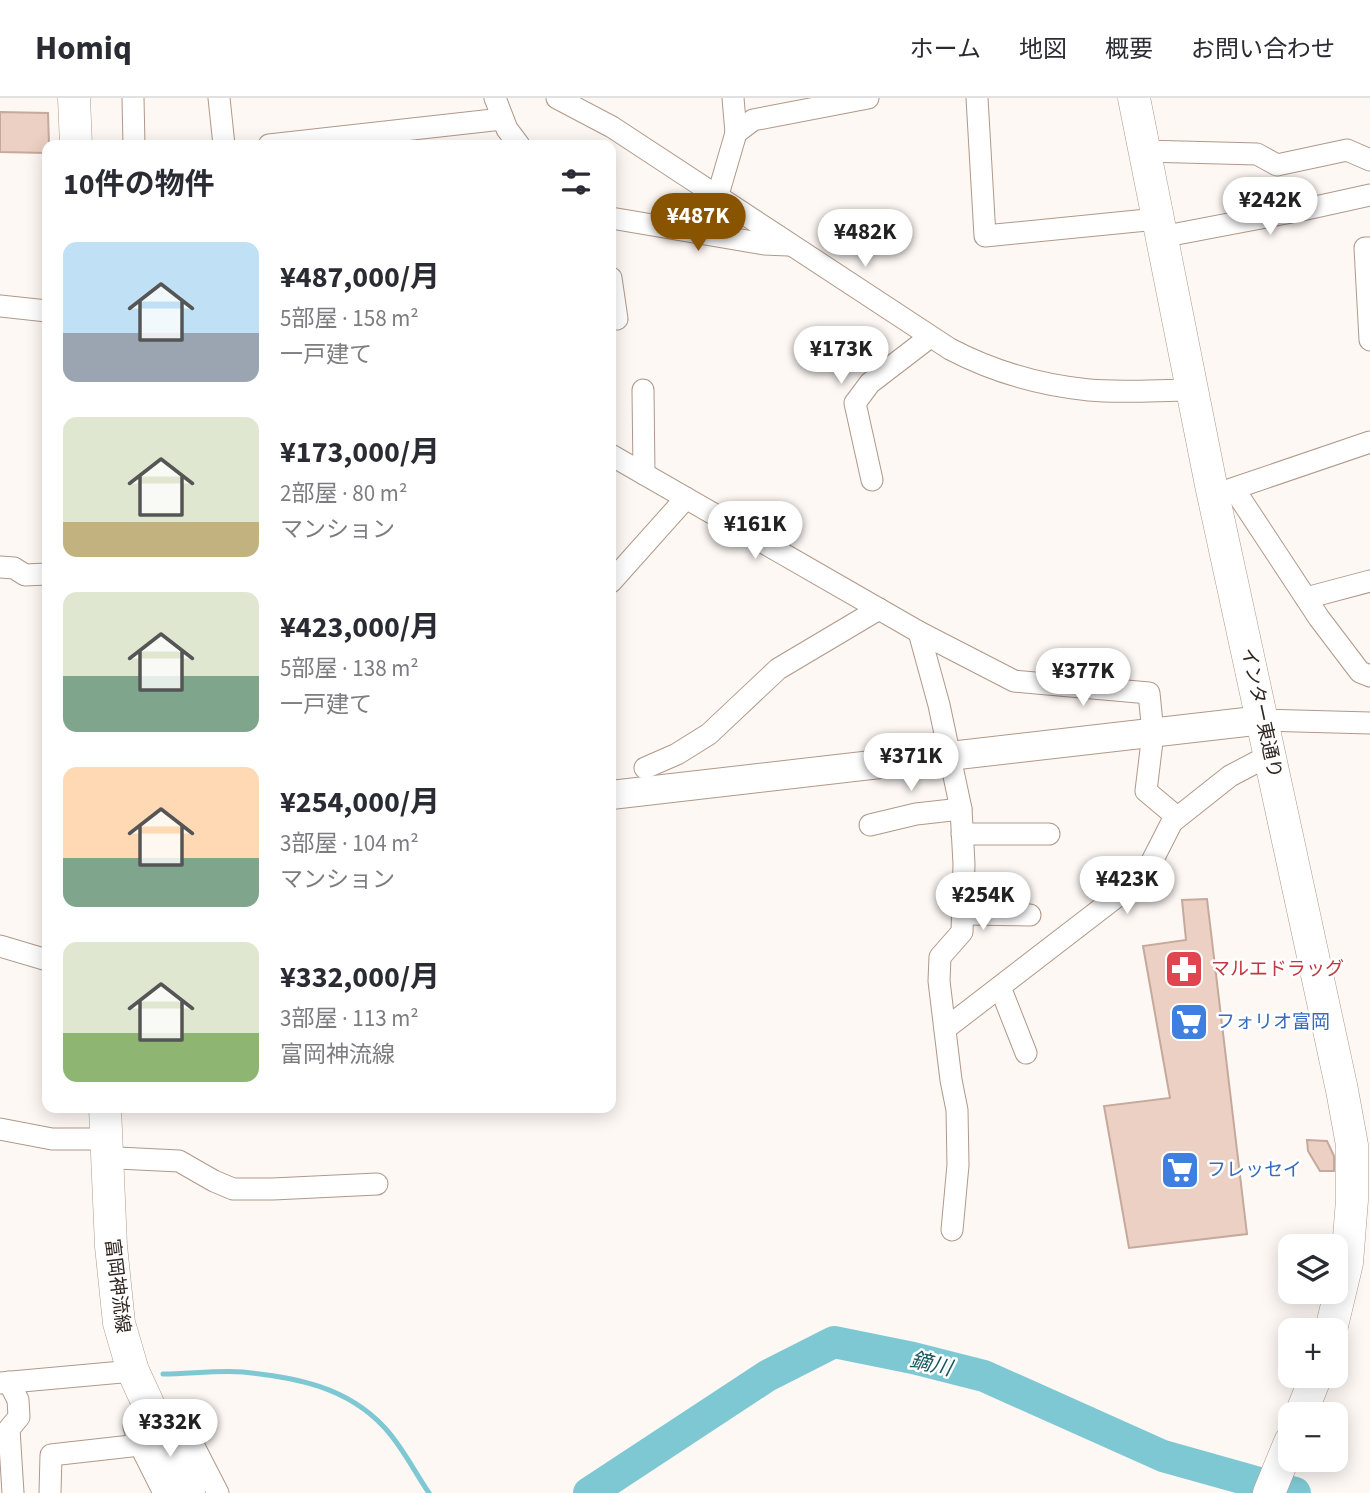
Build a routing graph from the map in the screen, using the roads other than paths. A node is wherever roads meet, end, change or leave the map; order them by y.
1 (74, 98) edge
2 (133, 98) edge
3 (219, 98) edge
4 (495, 98) edge
5 (557, 98) edge
6 (733, 98) edge
7 (868, 98) edge
8 (977, 98) edge
9 (1134, 98) edge
10 (502, 119) junction
11 (736, 133) junction
12 (431, 136) edge
13 (76, 140) edge
14 (134, 140) edge
15 (223, 140) edge
16 (359, 140) edge
17 (515, 140) edge
18 (1144, 151) junction
19 (1370, 160) edge
20 (1370, 195) edge
21 (717, 198) junction
22 (616, 219) edge
23 (1159, 228) junction
24 (789, 245) junction
25 (1370, 248) edge
26 (0, 306) edge
27 (42, 310) edge
28 (616, 311) edge
29 (617, 318) dead end
30 (930, 337) junction
31 (1370, 340) edge
32 (643, 390) dead end
33 (1192, 390) junction
34 (1370, 442) edge
35 (616, 458) edge
36 (644, 474) junction
37 (872, 480) dead end
38 (1223, 487) junction
39 (686, 498) junction
40 (0, 567) edge
41 (42, 574) edge
42 (616, 576) edge
43 (1370, 581) edge
44 (1306, 598) junction
45 (879, 609) junction
46 (919, 632) junction
47 (1360, 656) edge
48 (1370, 676) edge
49 (1263, 720) junction
50 (1370, 723) edge
51 (1153, 733) junction
52 (1270, 755) junction
53 (951, 756) junction
54 (645, 768) dead end
55 (616, 794) edge
56 (961, 809) junction
57 (1177, 817) junction
58 (870, 825) dead end
59 (962, 834) junction
60 (1049, 834) dead end
61 (962, 914) junction
62 (1030, 915) dead end
63 (0, 946) edge
64 (42, 959) edge
65 (1000, 987) junction
66 (945, 1029) junction
67 (1026, 1053) dead end
68 (0, 1129) edge
69 (106, 1134) edge
70 (377, 1184) dead end
71 (952, 1230) dead end
72 (1334, 1318) edge
73 (133, 1371) junction
74 (5, 1383) edge
75 (154, 1417) junction
76 (140, 1445) junction
77 (1278, 1471) edge
78 (13, 1493) edge
79 (50, 1493) edge
80 (164, 1493) edge
81 (189, 1493) edge
82 (218, 1493) edge
83 (1269, 1493) edge

1 - 13 main road
2 - 14 street
3 - 15 street
4 - 10 street
5 - 21 street
6 - 11 street
7 - 11 street
8 - 23 street
9 - 18 main road, インター東通り
10 - 12 street
10 - 17 street
11 - 21 street
12 - 16 street
18 - 19 street
18 - 23 main road, インター東通り
20 - 23 street
21 - 24 street
22 - 24 street
23 - 33 main road, インター東通り
24 - 30 street
25 - 31 street
26 - 27 street
28 - 29 street
30 - 33 street
30 - 37 street
32 - 36 street
33 - 38 main road, インター東通り
34 - 38 street
35 - 36 street
36 - 39 street
38 - 44 street
38 - 49 main road, インター東通り
39 - 42 street
39 - 45 street
40 - 41 street
43 - 44 street
44 - 47 street
45 - 46 street
45 - 54 street
46 - 51 street
46 - 53 street
47 - 48 street
49 - 50 street
49 - 51 street
49 - 52 main road, インター東通り
51 - 53 street
51 - 57 street
52 - 57 street
52 - 72 main road, インター東通り
53 - 55 street
53 - 56 street
56 - 58 street
56 - 59 street
57 - 65 street
59 - 60 street
59 - 61 street
61 - 62 street
61 - 66 street
63 - 64 street
65 - 66 street
65 - 67 street
66 - 71 street
68 - 69 street
69 - 70 street
69 - 73 main road, 富岡神流線
73 - 74 street
73 - 75 main road, 富岡神流線
74 - 78 street
75 - 76 street
75 - 81 main road, 富岡神流線
75 - 82 street
76 - 79 street
76 - 80 street
77 - 83 main road

